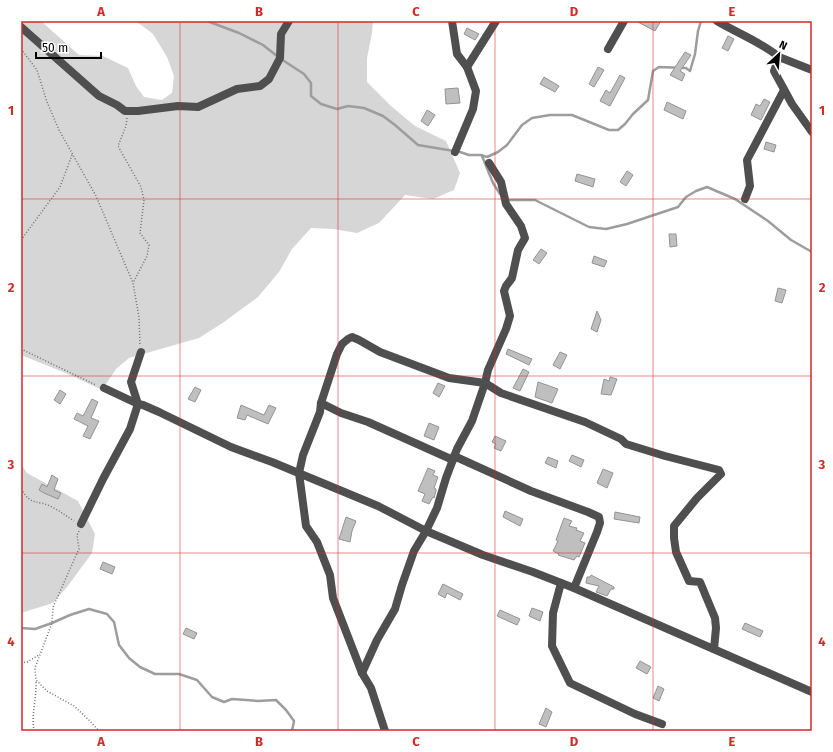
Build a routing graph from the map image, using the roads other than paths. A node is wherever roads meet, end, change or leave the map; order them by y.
1 (289, 21) edge
2 (452, 21) edge
3 (496, 21) edge
4 (624, 21) edge
5 (716, 21) edge
6 (21, 27) edge
7 (608, 49) dead end
8 (780, 57) junction
9 (467, 67) junction
10 (812, 70) edge
11 (784, 90) junction
12 (812, 132) edge
13 (455, 152) dead end
14 (490, 163) dead end
15 (745, 199) dead end
16 (141, 352) road end
17 (485, 383) junction
18 (104, 388) road end
19 (321, 403) junction
20 (138, 404) junction
21 (453, 458) junction
22 (299, 473) junction
23 (81, 524) road end
24 (426, 531) junction
25 (561, 583) junction
26 (574, 588) junction
27 (714, 649) junction
28 (362, 673) junction
29 (812, 692) edge
30 (662, 724) dead end
31 (385, 731) edge

1 - 6 street
2 - 9 street
3 - 9 street
4 - 7 street
5 - 8 street
8 - 10 street
8 - 11 street
9 - 13 street
11 - 12 street
11 - 15 street
14 - 17 street
16 - 20 street
17 - 19 street
17 - 21 street
17 - 27 street
18 - 20 street
19 - 21 street
19 - 22 street
20 - 22 street
20 - 23 street
21 - 24 street
21 - 26 street
22 - 24 street
22 - 28 street
24 - 25 street
24 - 28 street
25 - 26 street
25 - 30 street
26 - 27 street
27 - 29 street
28 - 31 street

